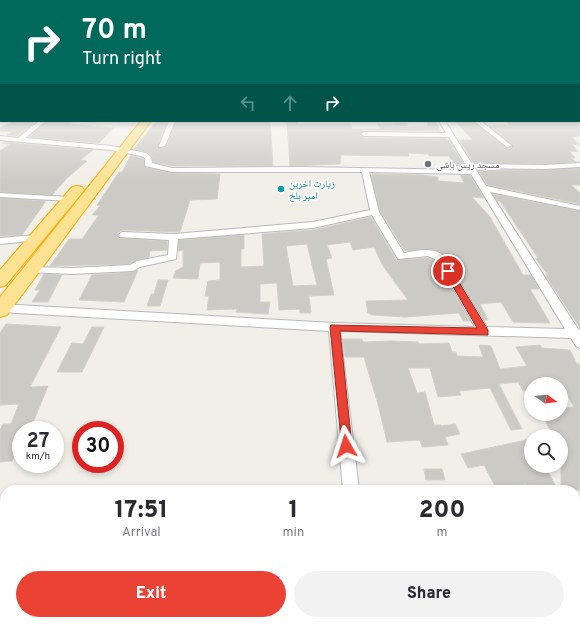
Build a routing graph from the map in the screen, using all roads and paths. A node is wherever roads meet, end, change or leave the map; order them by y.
1 (42, 122) edge
2 (132, 122) edge
3 (145, 122) edge
4 (172, 122) edge
5 (443, 122) edge
6 (478, 122) edge
7 (364, 134) dead end
8 (451, 135) junction
9 (0, 138) edge
10 (20, 139) junction
11 (162, 146) dead end
12 (509, 146) dead end
13 (116, 150) junction
14 (580, 165) edge
15 (471, 169) junction
16 (365, 170) junction
17 (484, 188) junction
18 (0, 195) edge
19 (69, 199) junction
20 (580, 208) edge
21 (375, 212) junction
22 (122, 234) dead end
23 (174, 237) junction
24 (36, 238) junction
25 (0, 241) edge
26 (30, 270) junction
27 (0, 281) edge
28 (1, 309) edge
29 (334, 327) junction
30 (484, 332) junction
31 (578, 337) edge
32 (350, 485) edge

1 - 10 street
2 - 13 highway
3 - 13 highway
4 - 11 street
5 - 8 street
6 - 12 street
7 - 8 street
8 - 15 street
9 - 10 street
10 - 13 street
13 - 16 street
13 - 19 highway
13 - 26 highway
14 - 15 street
15 - 16 street
15 - 17 street
16 - 21 street
17 - 20 street
17 - 31 street
18 - 19 street
19 - 24 highway
21 - 23 street
21 - 30 street
22 - 23 street
23 - 26 street
24 - 25 street
24 - 27 highway
26 - 28 highway
28 - 29 street
29 - 30 street
29 - 32 street
30 - 31 street

